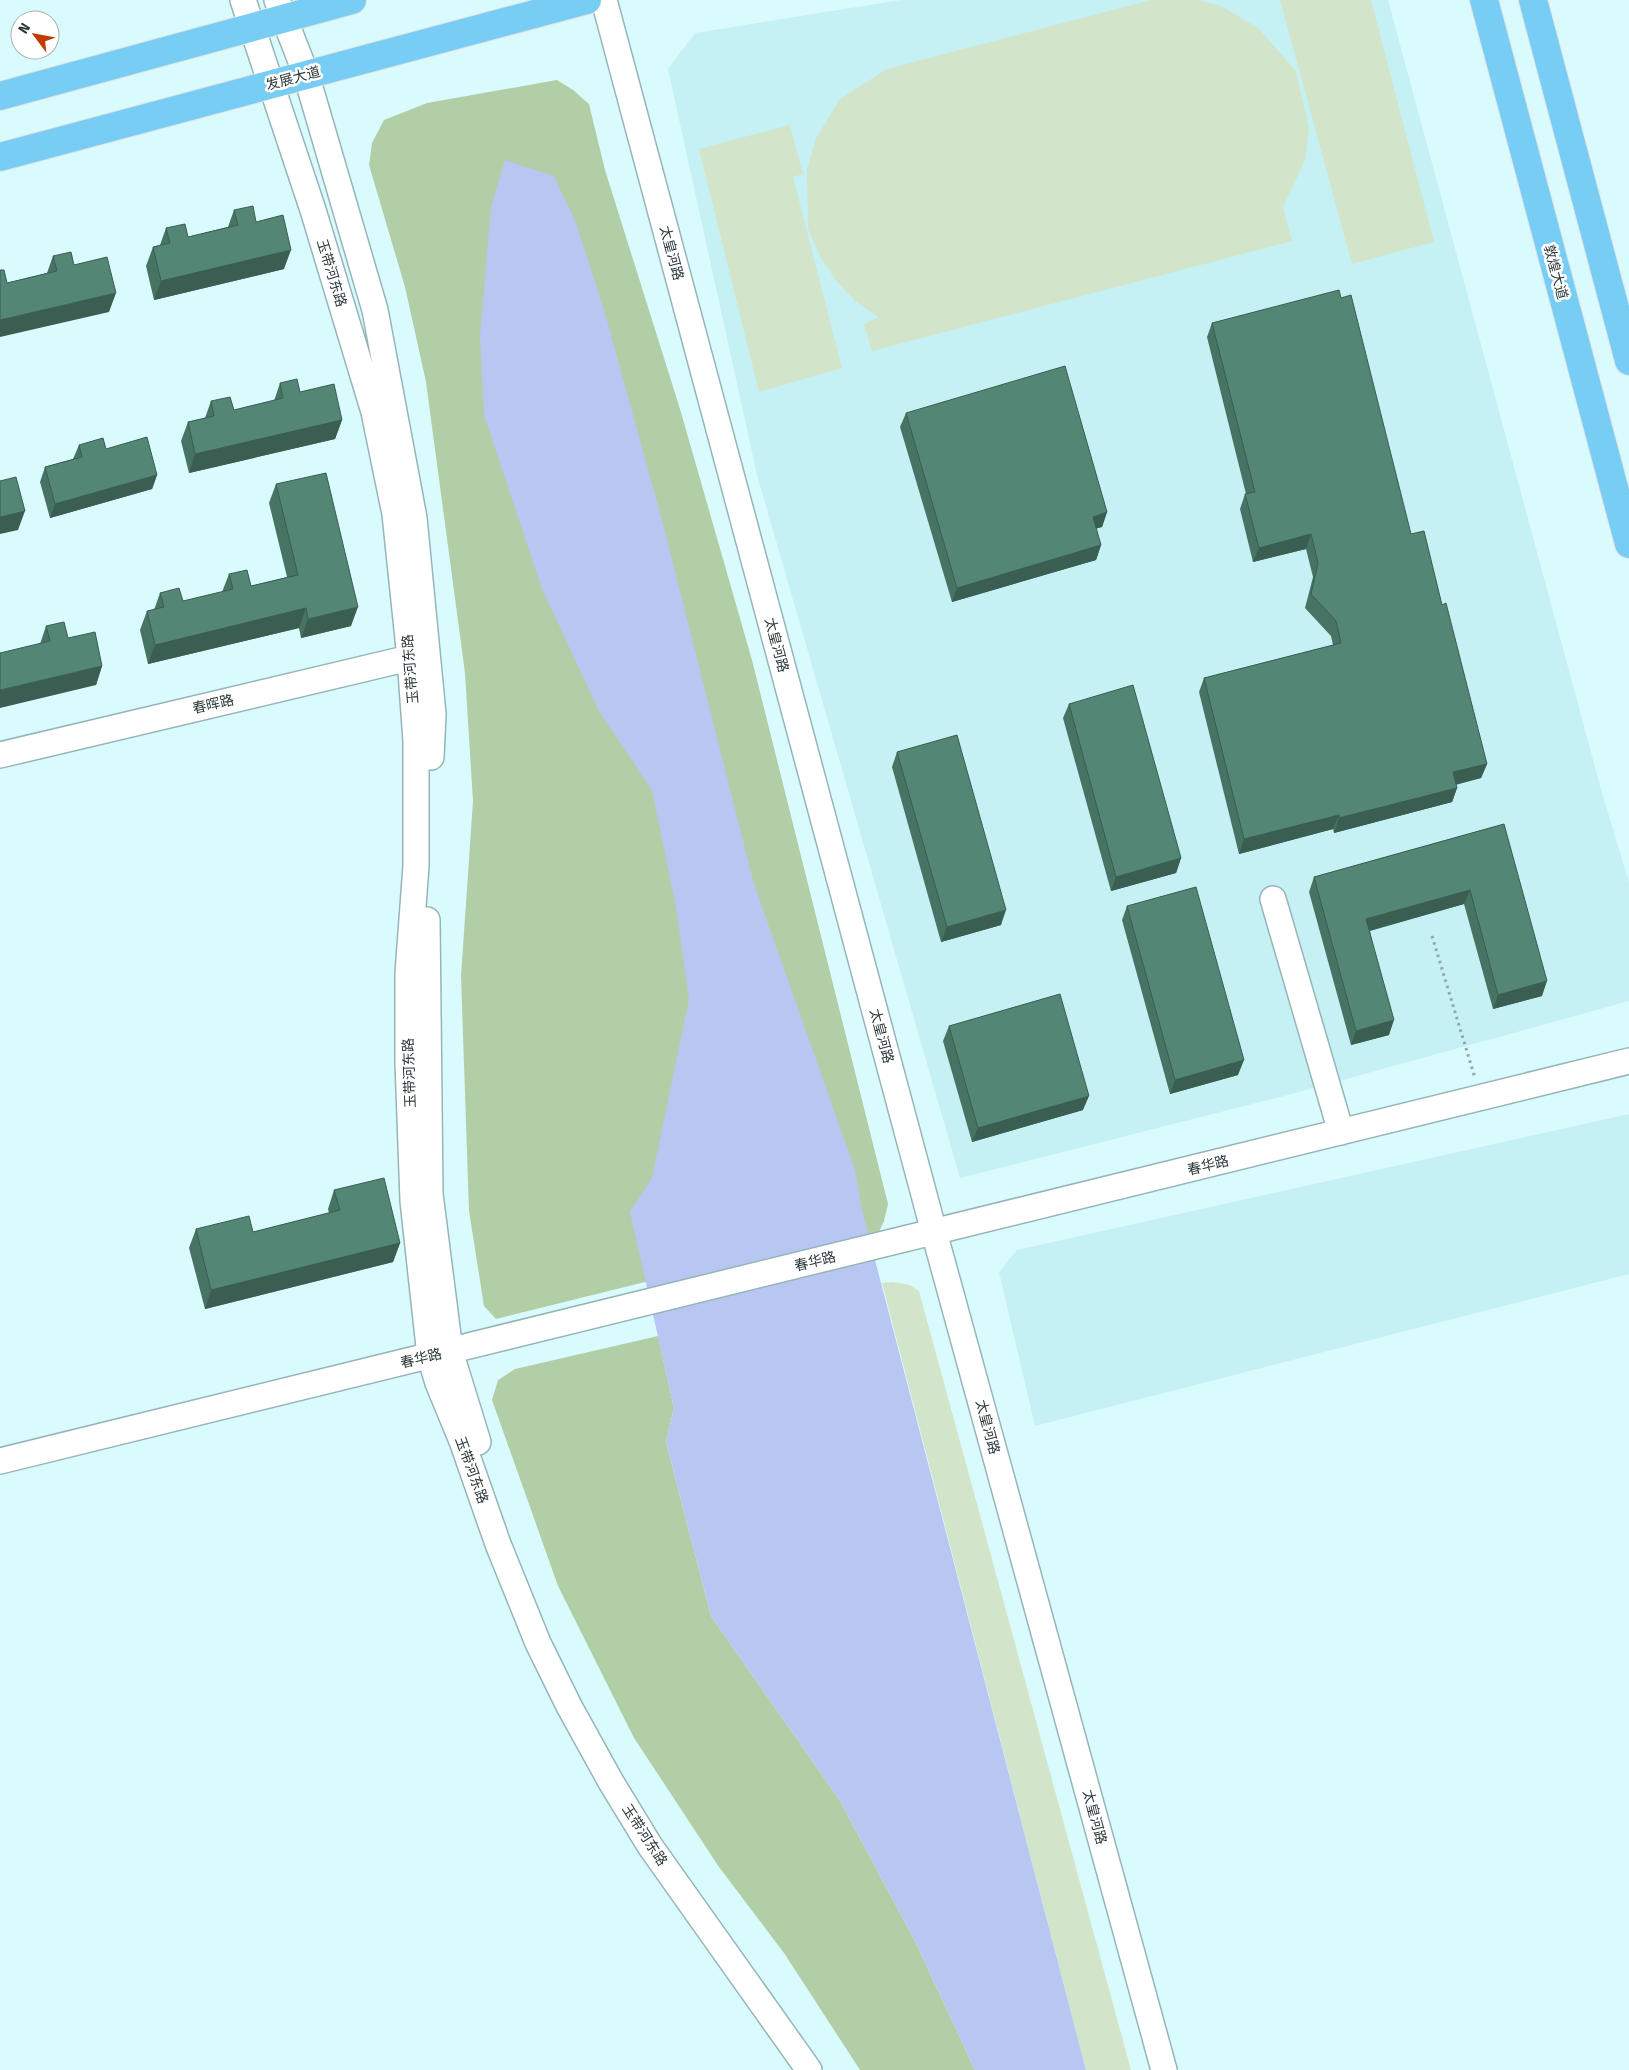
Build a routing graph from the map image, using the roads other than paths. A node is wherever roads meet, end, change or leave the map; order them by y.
1 (243, 0) edge
2 (352, 0) edge
3 (587, 0) edge
4 (604, 0) edge
5 (1484, 0) edge
6 (1533, 0) edge
7 (281, 9) edge
8 (252, 27) junction
9 (306, 74) junction
10 (271, 84) junction
11 (0, 96) edge
12 (0, 157) edge
13 (1629, 361) edge
14 (1629, 544) edge
15 (419, 656) junction
16 (0, 754) edge
17 (1273, 899) dead end
18 (1629, 1061) edge
19 (1341, 1132) junction
20 (934, 1232) junction
21 (440, 1354) junction
22 (0, 1461) edge
23 (809, 2070) edge
24 (825, 2070) edge
25 (1164, 2070) edge

1 - 8 street, 玉带河东路
2 - 7 main road
3 - 9 main road, 发展大道
4 - 20 street, 太皇河路
5 - 14 main road, 敦煌大道
6 - 13 main road
7 - 8 main road
7 - 9 street, 玉带河东路
8 - 10 street, 玉带河东路
8 - 11 main road
9 - 10 main road, 发展大道
9 - 15 street, 玉带河东路
10 - 12 main road, 发展大道
10 - 15 street, 玉带河东路
15 - 16 street, 春晖路
15 - 21 street, 玉带河东路
17 - 19 street
18 - 19 street, 春华路
19 - 20 street, 春华路
20 - 21 street, 春华路
20 - 25 street, 太皇河路
21 - 22 street, 春华路
21 - 23 street, 玉带河东路
21 - 24 street, 玉带河东路

